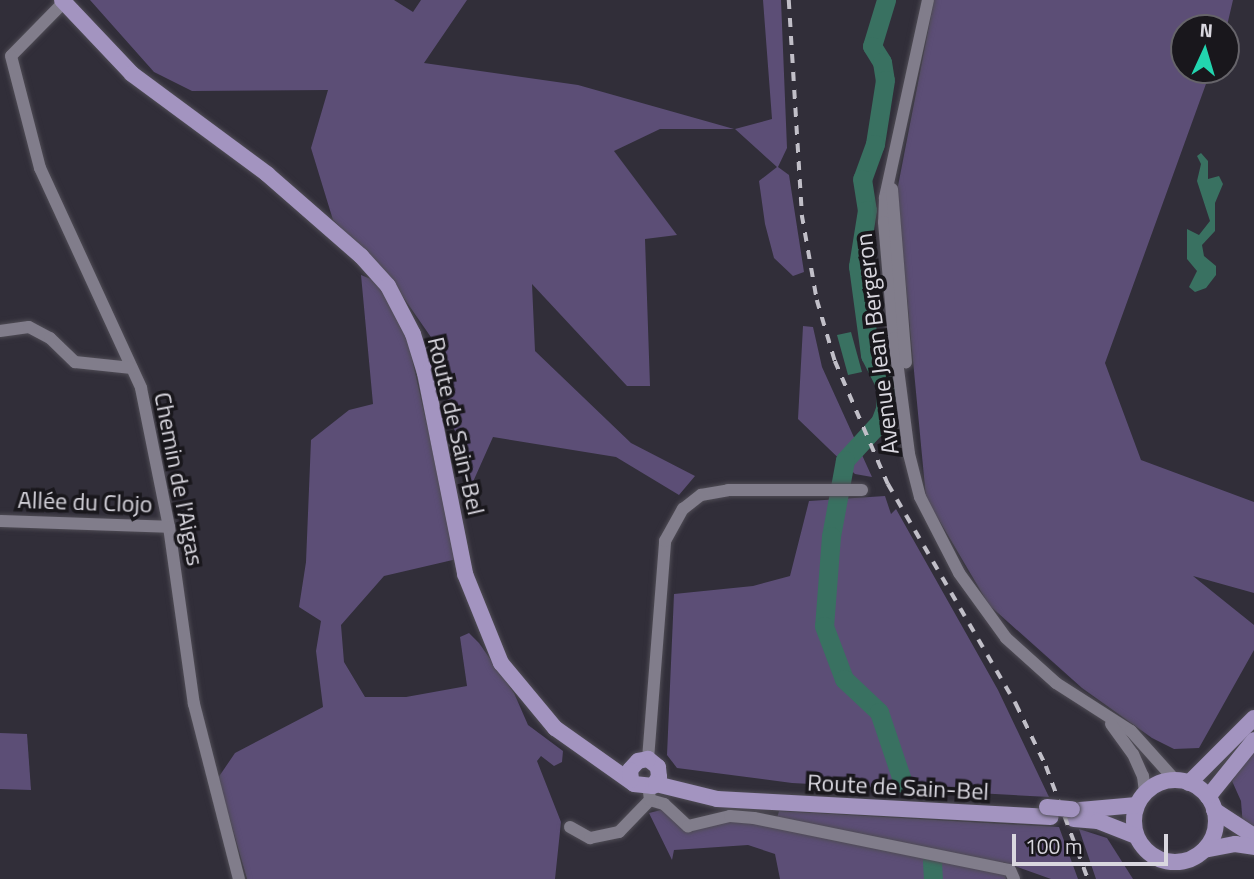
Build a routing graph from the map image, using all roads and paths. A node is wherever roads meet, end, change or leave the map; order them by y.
1 (66, 0) edge
2 (928, 0) edge
3 (6, 54) edge
4 (0, 331) edge
5 (132, 368) junction
6 (862, 490) dead end
7 (0, 521) edge
8 (169, 527) junction
9 (1088, 703) junction
10 (1254, 718) edge
11 (1254, 740) edge
12 (632, 772) junction
13 (653, 780) junction
14 (1182, 781) junction
15 (1141, 799) junction
16 (1211, 804) junction
17 (1073, 814) junction
18 (570, 827) dead end
19 (1136, 836) junction
20 (1254, 836) edge
21 (1254, 847) edge
22 (1204, 849) junction
23 (239, 879) edge
24 (1014, 879) edge

1 - 3 street, Chemin de l'Aigas
1 - 12 main road, Route de Sain-Bel
2 - 9 street, Avenue Jean Bergeron
3 - 5 street, Chemin de l'Aigas
4 - 5 street
5 - 8 street, Chemin de l'Aigas
6 - 13 street
7 - 8 street, Allée du Clojo
8 - 23 street, Chemin de l'Aigas
9 - 14 street, Avenue Jean Bergeron
9 - 15 street, Avenue Jean Bergeron
10 - 14 main road
11 - 16 main road
12 - 13 main road
12 - 13 main road, Route de Sain-Bel
13 - 17 main road, Route de Sain-Bel, bridge
13 - 18 street
13 - 24 street
14 - 15 main road
14 - 16 main road
15 - 17 main road, Route de Sain-Bel
15 - 19 main road
16 - 20 main road
16 - 22 main road
17 - 19 main road, Route de Sain-Bel
19 - 22 main road
21 - 22 main road

